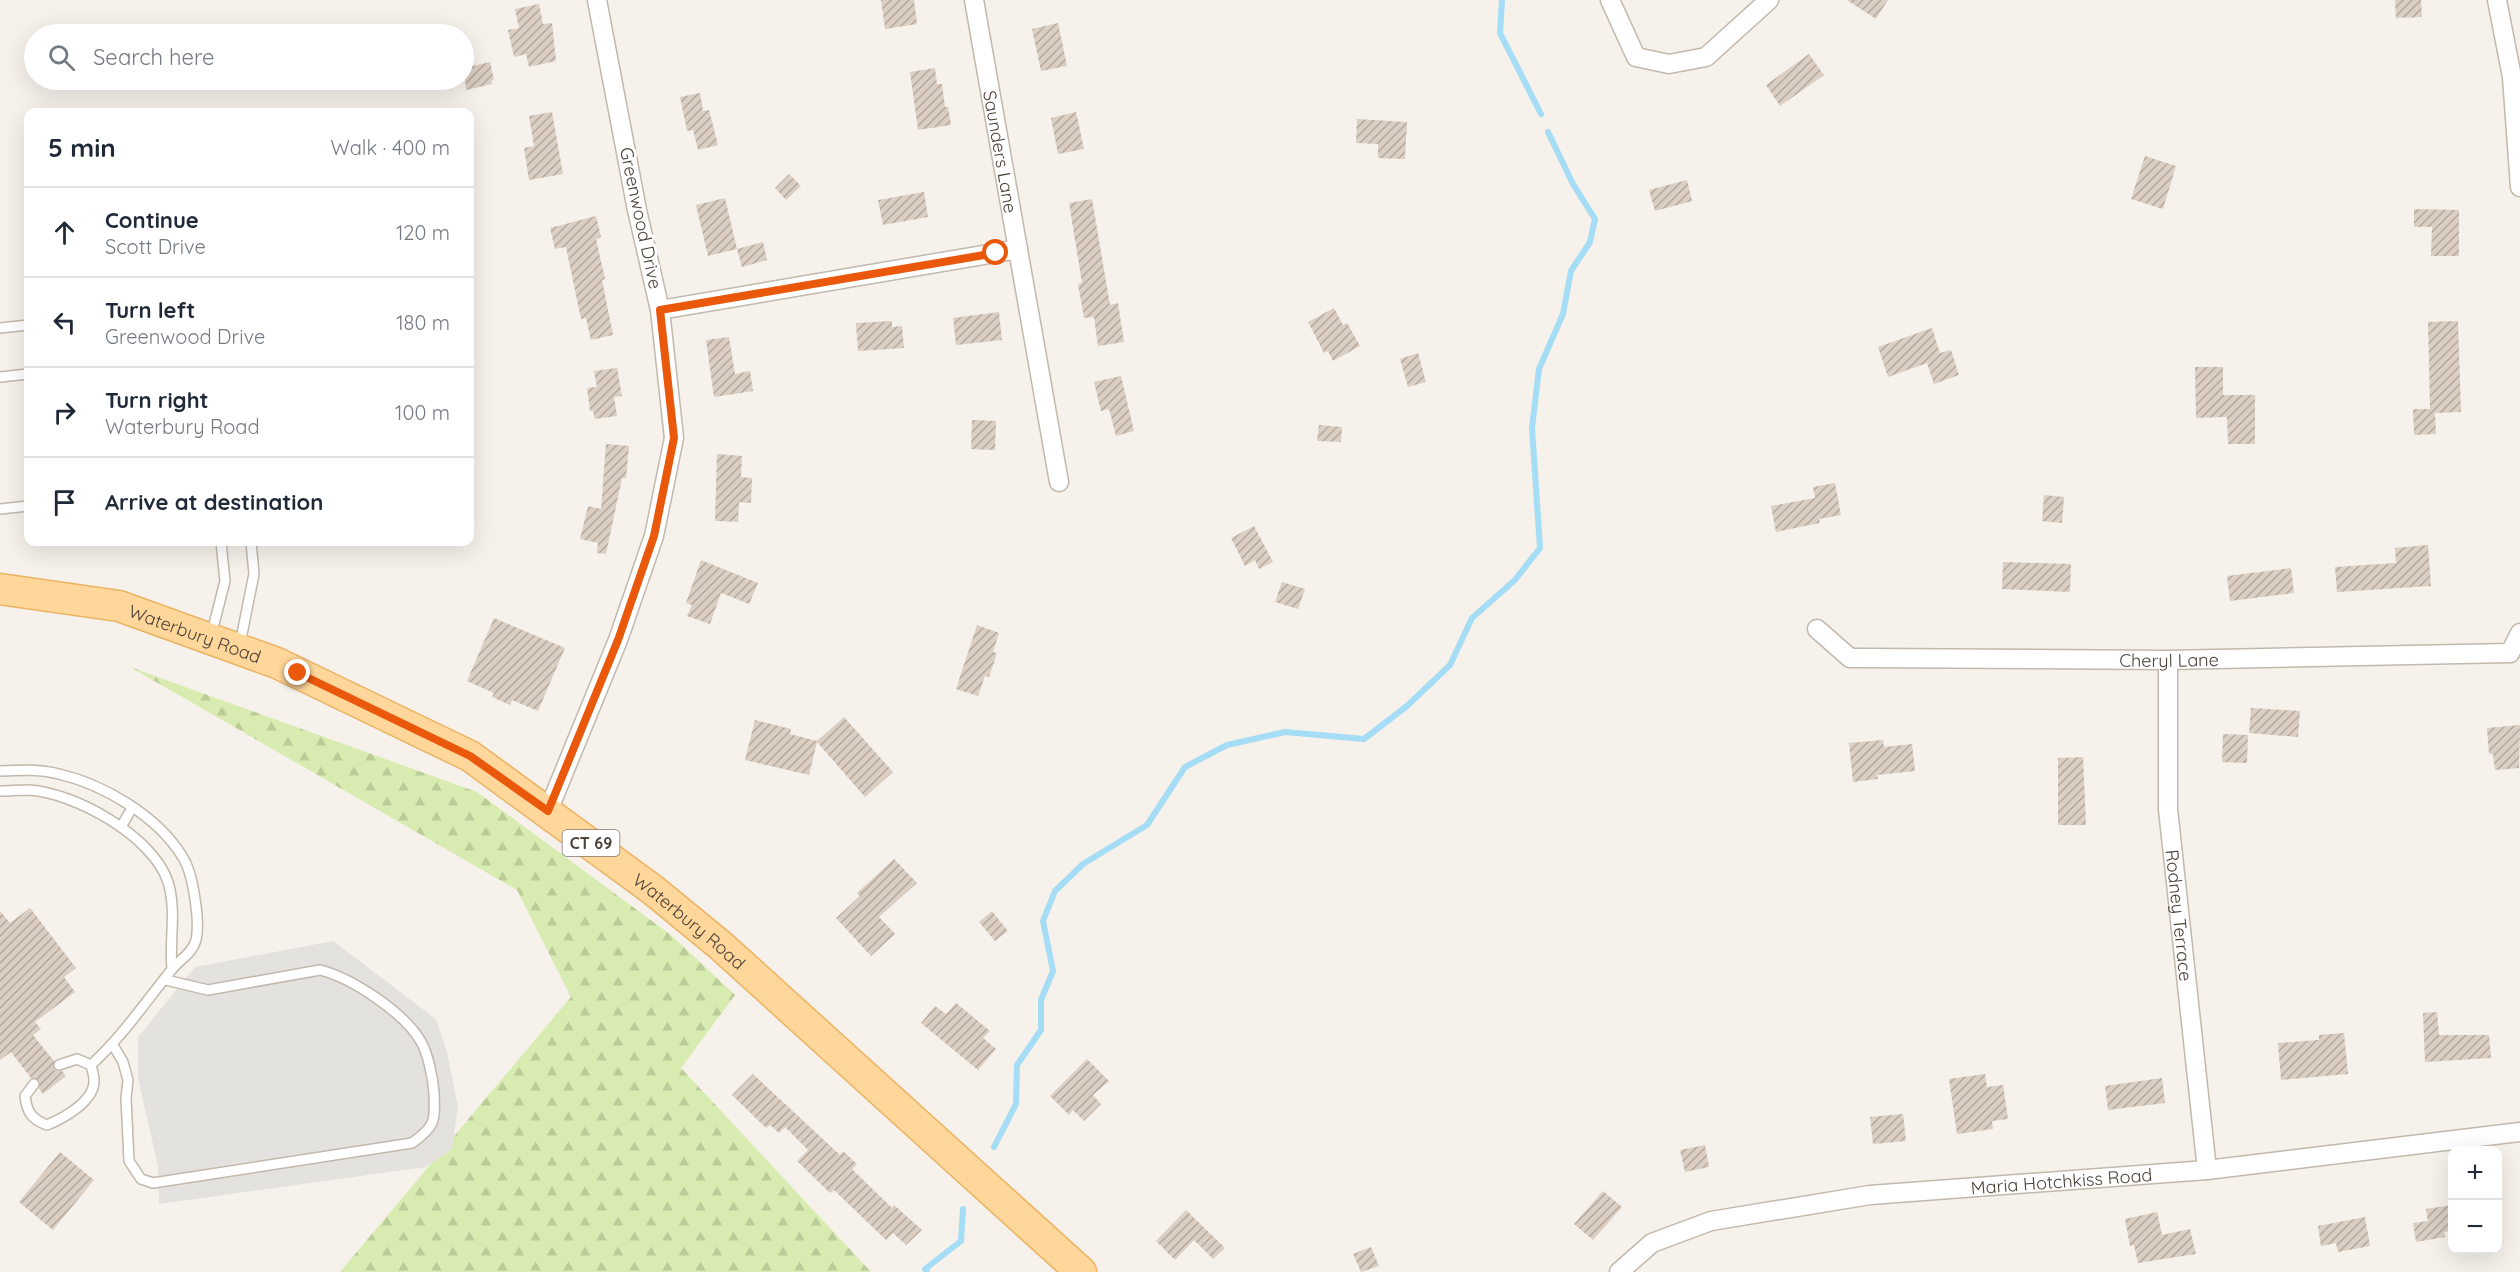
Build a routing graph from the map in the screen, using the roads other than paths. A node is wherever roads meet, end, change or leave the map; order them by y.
1 (597, 0) edge
2 (974, 0) edge
3 (1610, 0) edge
4 (1769, 0) edge
5 (2498, 0) edge
6 (2520, 187) edge
7 (1018, 249) junction
8 (660, 310) junction
9 (24, 325) edge
10 (0, 328) edge
11 (24, 374) edge
12 (0, 377) edge
13 (1059, 482) dead end
14 (24, 506) edge
15 (0, 509) edge
16 (221, 546) edge
17 (251, 546) edge
18 (6, 596) edge
19 (1817, 629) dead end
20 (2520, 633) edge
21 (210, 639) junction
22 (239, 650) junction
23 (2168, 660) junction
24 (0, 771) edge
25 (0, 791) edge
26 (132, 808) junction
27 (548, 811) junction
28 (121, 827) junction
29 (172, 969) junction
30 (166, 980) junction
31 (113, 1045) junction
32 (59, 1065) dead end
33 (91, 1065) junction
34 (34, 1084) dead end
35 (2520, 1132) edge
36 (2207, 1170) junction
37 (1081, 1272) edge
38 (1619, 1272) edge

1 - 8 street, Greenwood Drive
2 - 7 street, Saunders Lane
3 - 4 street
5 - 6 street
7 - 8 street
7 - 13 street, Saunders Lane
8 - 27 street, Greenwood Drive
9 - 10 lane
11 - 12 lane
14 - 15 lane
16 - 21 lane
17 - 22 lane
18 - 21 main road, Waterbury Road / CT 69
19 - 23 street, Cheryl Lane
20 - 23 street, Cheryl Lane
21 - 22 main road, Waterbury Road / CT 69
22 - 27 main road, Waterbury Road / CT 69
23 - 36 street, Rodney Terrace
24 - 26 lane
25 - 28 lane
26 - 28 lane
26 - 29 lane
27 - 37 main road, Waterbury Road / CT 69
28 - 29 lane
29 - 30 lane
30 - 31 lane
30 - 31 lane
31 - 33 lane
32 - 33 lane
33 - 34 lane
35 - 36 street, Maria Hotchkiss Road
36 - 38 street, Maria Hotchkiss Road

